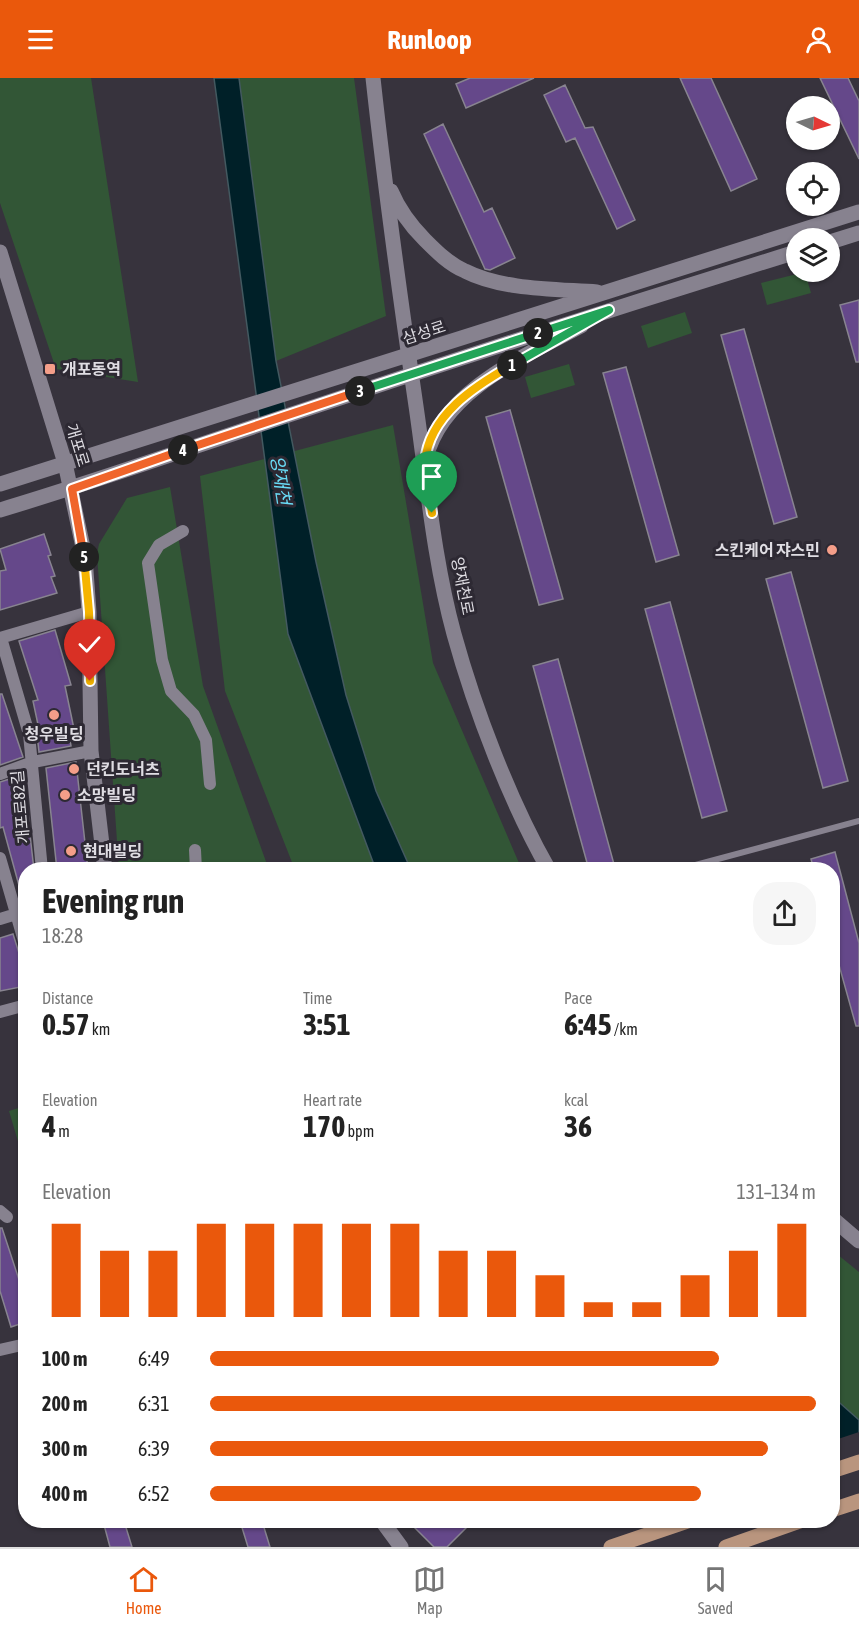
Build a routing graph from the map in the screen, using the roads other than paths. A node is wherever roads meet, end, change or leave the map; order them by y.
1 (373, 78) edge
2 (383, 172) junction
3 (859, 212) edge
4 (859, 232) edge
5 (840, 239) edge
6 (0, 252) edge
7 (786, 255) edge
8 (606, 293) junction
9 (609, 310) junction
10 (65, 463) junction
11 (425, 464) junction
12 (0, 484) edge
13 (72, 489) junction
14 (0, 510) edge
15 (183, 531) dead end
16 (89, 612) junction
17 (1, 638) edge
18 (92, 751) junction
19 (33, 762) junction
20 (0, 774) edge
21 (210, 784) dead end
22 (859, 821) edge
23 (195, 850) dead end
24 (0, 858) edge
25 (41, 862) edge
26 (104, 862) edge
27 (196, 862) edge
28 (545, 862) edge
29 (707, 862) edge
30 (18, 905) edge
31 (18, 914) edge
32 (0, 919) edge
33 (18, 1007) edge
34 (0, 1012) edge
35 (840, 1225) edge
36 (859, 1241) edge
37 (18, 1346) edge
38 (0, 1350) edge
39 (859, 1462) edge
40 (840, 1468) edge
41 (859, 1501) edge
42 (840, 1507) edge
43 (387, 1528) edge
44 (668, 1528) edge
45 (779, 1528) edge
46 (401, 1547) edge
47 (612, 1547) edge
48 (726, 1547) edge

1 - 2 main road, 양재천로
2 - 8 main road
2 - 11 main road, 양재천로
3 - 8 main road, 삼성로
4 - 5 main road
6 - 10 main road, 개포로
7 - 9 main road
8 - 10 main road, 삼성로
9 - 11 main road
9 - 13 main road
10 - 12 main road, 삼성로
10 - 13 main road, 개포로
11 - 28 main road, 양재천로
13 - 14 main road
13 - 16 main road, 개포로
15 - 21 street
16 - 17 street, 개포로82길
16 - 18 main road, 개포로
17 - 19 street, 개포로82길
18 - 19 street
18 - 26 main road, 개포로
19 - 20 street
19 - 25 street, 개포로82길
22 - 29 lane
23 - 27 street
24 - 30 street, 개포로82길
31 - 32 street
33 - 34 street
35 - 36 main road
37 - 38 street
39 - 40 main road
41 - 42 main road
43 - 46 main road
44 - 47 main road
45 - 48 main road

